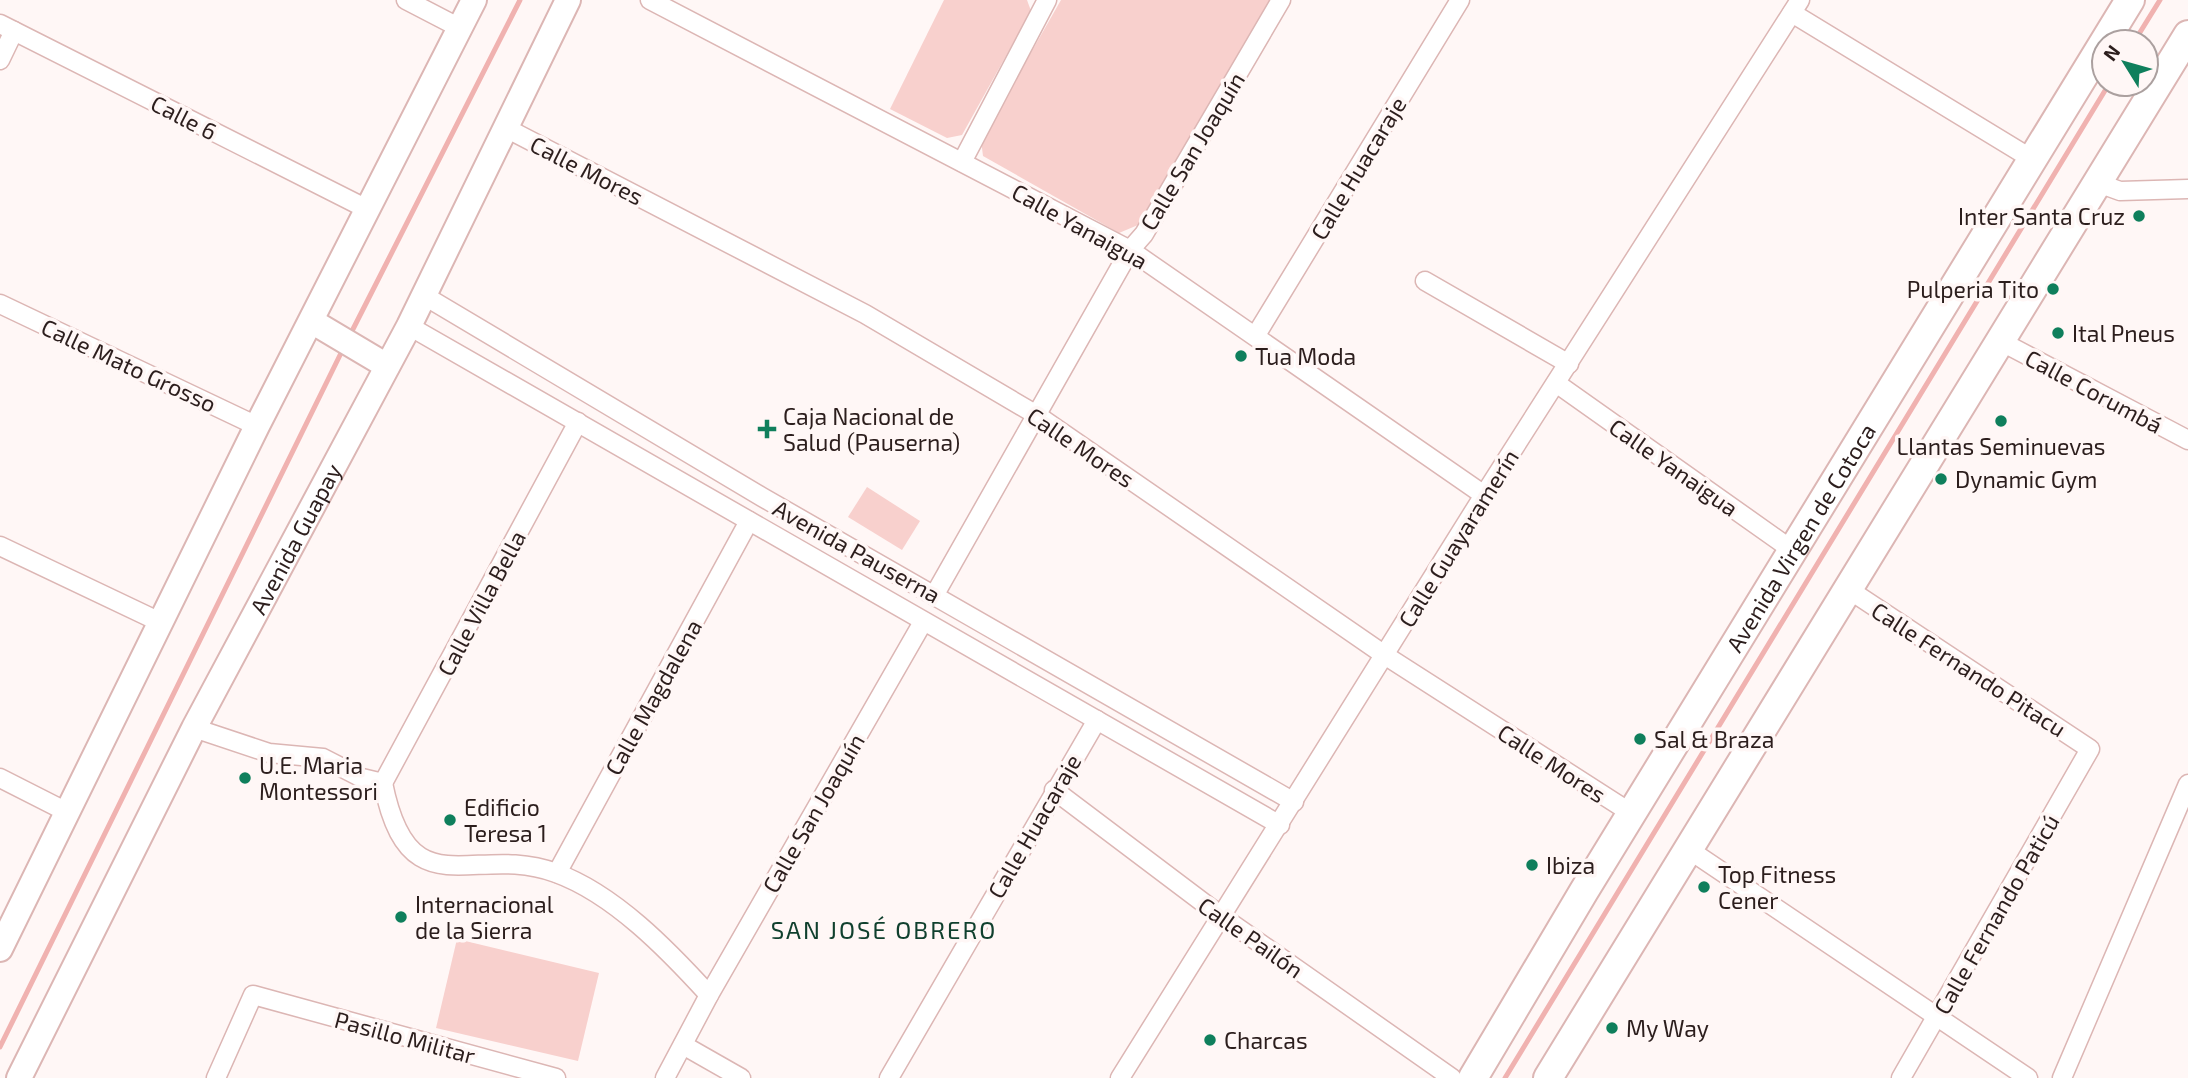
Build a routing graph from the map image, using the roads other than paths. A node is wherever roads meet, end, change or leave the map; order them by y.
1 (406, 0) edge
2 (474, 0) edge
3 (568, 0) edge
4 (650, 0) edge
5 (1047, 0) edge
6 (1281, 0) edge
7 (1460, 0) edge
8 (2130, 0) edge
9 (1796, 6) edge
10 (7, 28) edge
11 (460, 28) junction
12 (2186, 40) edge
13 (0, 60) edge
14 (504, 127) junction
15 (2032, 159) junction
16 (962, 162) junction
17 (2098, 183) junction
18 (2188, 189) edge
19 (367, 209) junction
20 (1130, 250) junction
21 (1425, 281) dead end
22 (423, 295) junction
23 (0, 304) edge
24 (409, 326) junction
25 (320, 327) junction
26 (1256, 335) junction
27 (2000, 341) junction
28 (1569, 364) junction
29 (387, 366) junction
30 (1556, 383) junction
31 (1035, 414) junction
32 (578, 422) junction
33 (257, 426) junction
34 (2188, 440) edge
35 (678, 447) junction
36 (663, 472) junction
37 (1483, 495) junction
38 (749, 521) junction
39 (0, 546) edge
40 (1793, 550) junction
41 (1848, 589) junction
42 (935, 594) junction
43 (923, 622) junction
44 (162, 623) junction
45 (992, 627) junction
46 (977, 652) junction
47 (1386, 656) junction
48 (1097, 720) junction
49 (194, 728) junction
50 (2090, 749) joint
51 (0, 778) edge
52 (383, 783) junction
53 (1054, 790) junction
54 (2186, 796) edge
55 (1294, 802) junction
56 (67, 813) junction
57 (1631, 813) junction
58 (1280, 825) junction
59 (1688, 849) junction
60 (557, 873) junction
61 (1220, 916) junction
62 (0, 949) edge
63 (709, 995) junction
64 (1936, 1018) junction
65 (683, 1045) junction
66 (19, 1078) edge
67 (216, 1078) edge
68 (556, 1078) edge
69 (665, 1078) edge
70 (741, 1078) edge
71 (888, 1078) edge
72 (1120, 1078) edge
73 (1452, 1078) edge
74 (1473, 1078) edge
75 (1548, 1078) edge
76 (1901, 1078) edge
77 (2028, 1078) edge
78 (2062, 1078) edge

1 - 11 street
2 - 11 main road
3 - 14 main road, Avenida Guapay
4 - 16 street, Calle Yanaigua
5 - 16 street
6 - 20 street, Calle San Joaquín
7 - 26 street, Calle Huacaraje
8 - 15 main road, Avenida Virgen de Cotoca
9 - 15 street
9 - 28 street, Calle Guayaramerín
10 - 13 street
10 - 19 street, Calle 6
11 - 19 main road
12 - 17 main road
14 - 22 main road, Avenida Guapay
14 - 31 street, Calle Mores
15 - 40 main road, Avenida Virgen de Cotoca
16 - 20 street, Calle Yanaigua
17 - 18 street
17 - 27 main road
19 - 25 main road
20 - 26 street, Calle Yanaigua
20 - 31 street, Calle San Joaquín
21 - 28 street
22 - 24 main road, Avenida Guapay
22 - 35 street, Avenida Pauserna
23 - 33 street, Calle Mato Grosso
24 - 29 main road, Avenida Guapay
24 - 32 street, Avenida Pauserna
25 - 29 main road
25 - 33 main road
26 - 37 street, Calle Yanaigua
27 - 34 street, Calle Corumbá
27 - 41 main road
28 - 30 street, Calle Guayaramerín
29 - 49 main road, Avenida Guapay
30 - 37 street, Calle Guayaramerín
30 - 40 street, Calle Yanaigua
31 - 42 street, Calle San Joaquín
31 - 47 street, Calle Mores
32 - 36 street, Avenida Pauserna
32 - 52 street, Calle Villa Bella
33 - 44 main road
35 - 36 street
35 - 42 street, Avenida Pauserna
36 - 38 street, Avenida Pauserna
37 - 47 street, Calle Guayaramerín
38 - 43 street, Avenida Pauserna
38 - 60 street, Calle Magdalena
39 - 44 street
40 - 57 main road, Avenida Virgen de Cotoca
41 - 50 street, Calle Fernando Pitacu
41 - 59 main road
42 - 45 street, Avenida Pauserna
43 - 46 street, Avenida Pauserna
43 - 63 street, Calle San Joaquín
44 - 56 main road
45 - 46 street
45 - 55 street, Avenida Pauserna
46 - 48 street, Avenida Pauserna
47 - 55 street, Calle Guayaramerín
47 - 57 street, Calle Mores
48 - 53 street, Calle Huacaraje
48 - 58 street, Avenida Pauserna
49 - 52 street
49 - 66 main road, Avenida Guapay
50 - 64 street, Calle Fernando Paticú
51 - 56 street
52 - 60 street
53 - 61 street, Calle Pailón
53 - 71 street, Calle Huacaraje
54 - 78 street
55 - 58 street, Calle Guayaramerín
56 - 62 main road
57 - 74 main road, Avenida Virgen de Cotoca
58 - 61 street, Calle Guayaramerín
59 - 64 street
59 - 75 main road
60 - 63 street
61 - 72 street, Calle Guayaramerín
61 - 73 street, Calle Pailón
63 - 65 street, Calle San Joaquín
64 - 76 street, Calle Fernando Paticú
64 - 77 street
65 - 69 street, Calle San Joaquín
65 - 70 street
67 - 68 street, Pasillo Militar

